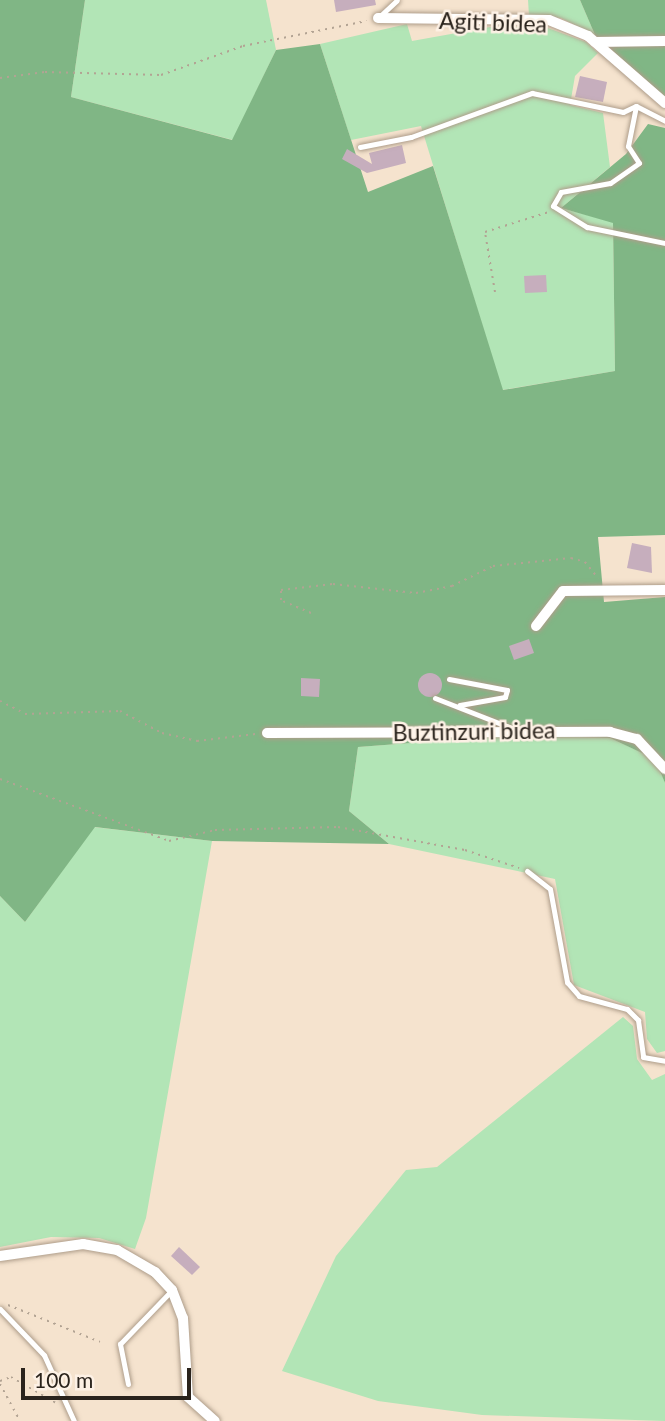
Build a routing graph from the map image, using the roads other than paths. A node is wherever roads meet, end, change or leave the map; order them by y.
1 (397, 0) edge
2 (378, 18) joint
3 (665, 41) edge
4 (595, 42) junction
5 (665, 103) edge
6 (636, 106) junction
7 (665, 121) edge
8 (360, 148) dead end
9 (665, 243) edge
10 (665, 590) edge
11 (536, 626) dead end
12 (449, 678) dead end
13 (435, 698) dead end
14 (460, 705) junction
15 (516, 730) junction
16 (267, 733) road end
17 (665, 769) edge
18 (527, 871) road end
19 (665, 1061) edge
20 (0, 1256) edge
21 (172, 1290) junction
22 (0, 1309) edge
23 (128, 1384) dead end
24 (74, 1421) edge
25 (215, 1421) edge

1 - 2 lane
2 - 4 street, Agiti bidea
3 - 4 street
4 - 5 street, Agiti bidea
6 - 7 lane
6 - 8 lane
6 - 9 lane
10 - 11 street
12 - 14 lane
13 - 14 lane
14 - 15 lane
15 - 16 street, Buztinzuri bidea
15 - 17 street, Buztinzuri bidea
18 - 19 lane
20 - 21 street
21 - 23 lane
21 - 25 street
22 - 24 lane

